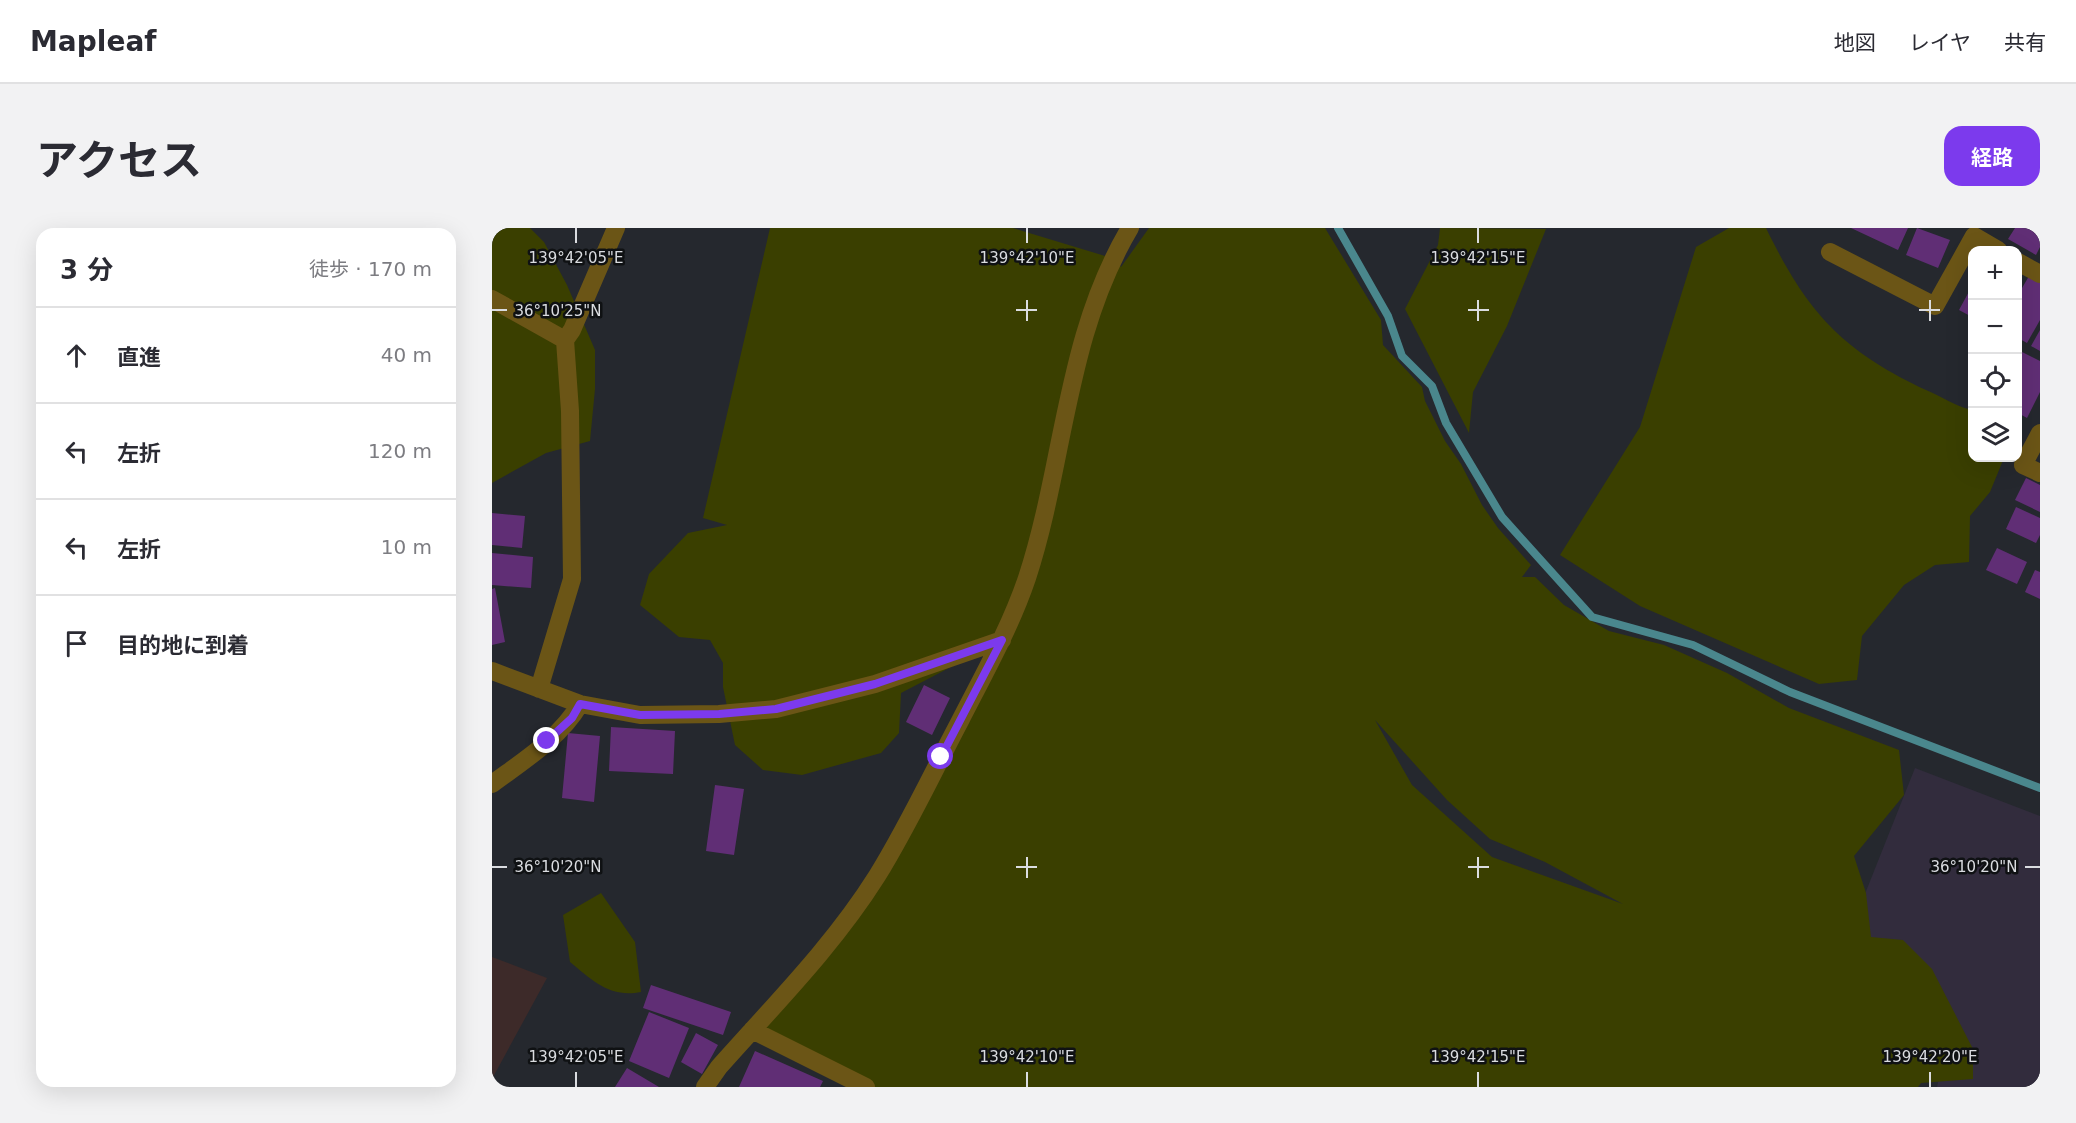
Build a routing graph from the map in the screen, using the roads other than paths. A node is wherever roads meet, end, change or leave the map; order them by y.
1 (616, 228) edge
2 (1130, 228) edge
3 (1968, 246) edge
4 (1991, 246) edge
5 (1968, 247) edge
6 (1830, 252) dead end
7 (2022, 264) edge
8 (2040, 274) edge
9 (492, 299) edge
10 (565, 340) junction
11 (2040, 433) edge
12 (2040, 472) edge
13 (1002, 640) junction
14 (492, 671) edge
15 (539, 689) junction
16 (580, 704) junction
17 (492, 784) edge
18 (752, 1030) junction
19 (705, 1087) edge
20 (866, 1087) edge

1 - 10 street
2 - 13 street
3 - 4 street
5 - 6 street
7 - 8 street
9 - 10 street
10 - 15 street
11 - 12 street
13 - 16 street
13 - 18 street
14 - 15 street
15 - 16 street
16 - 17 street
18 - 19 street
18 - 20 street

